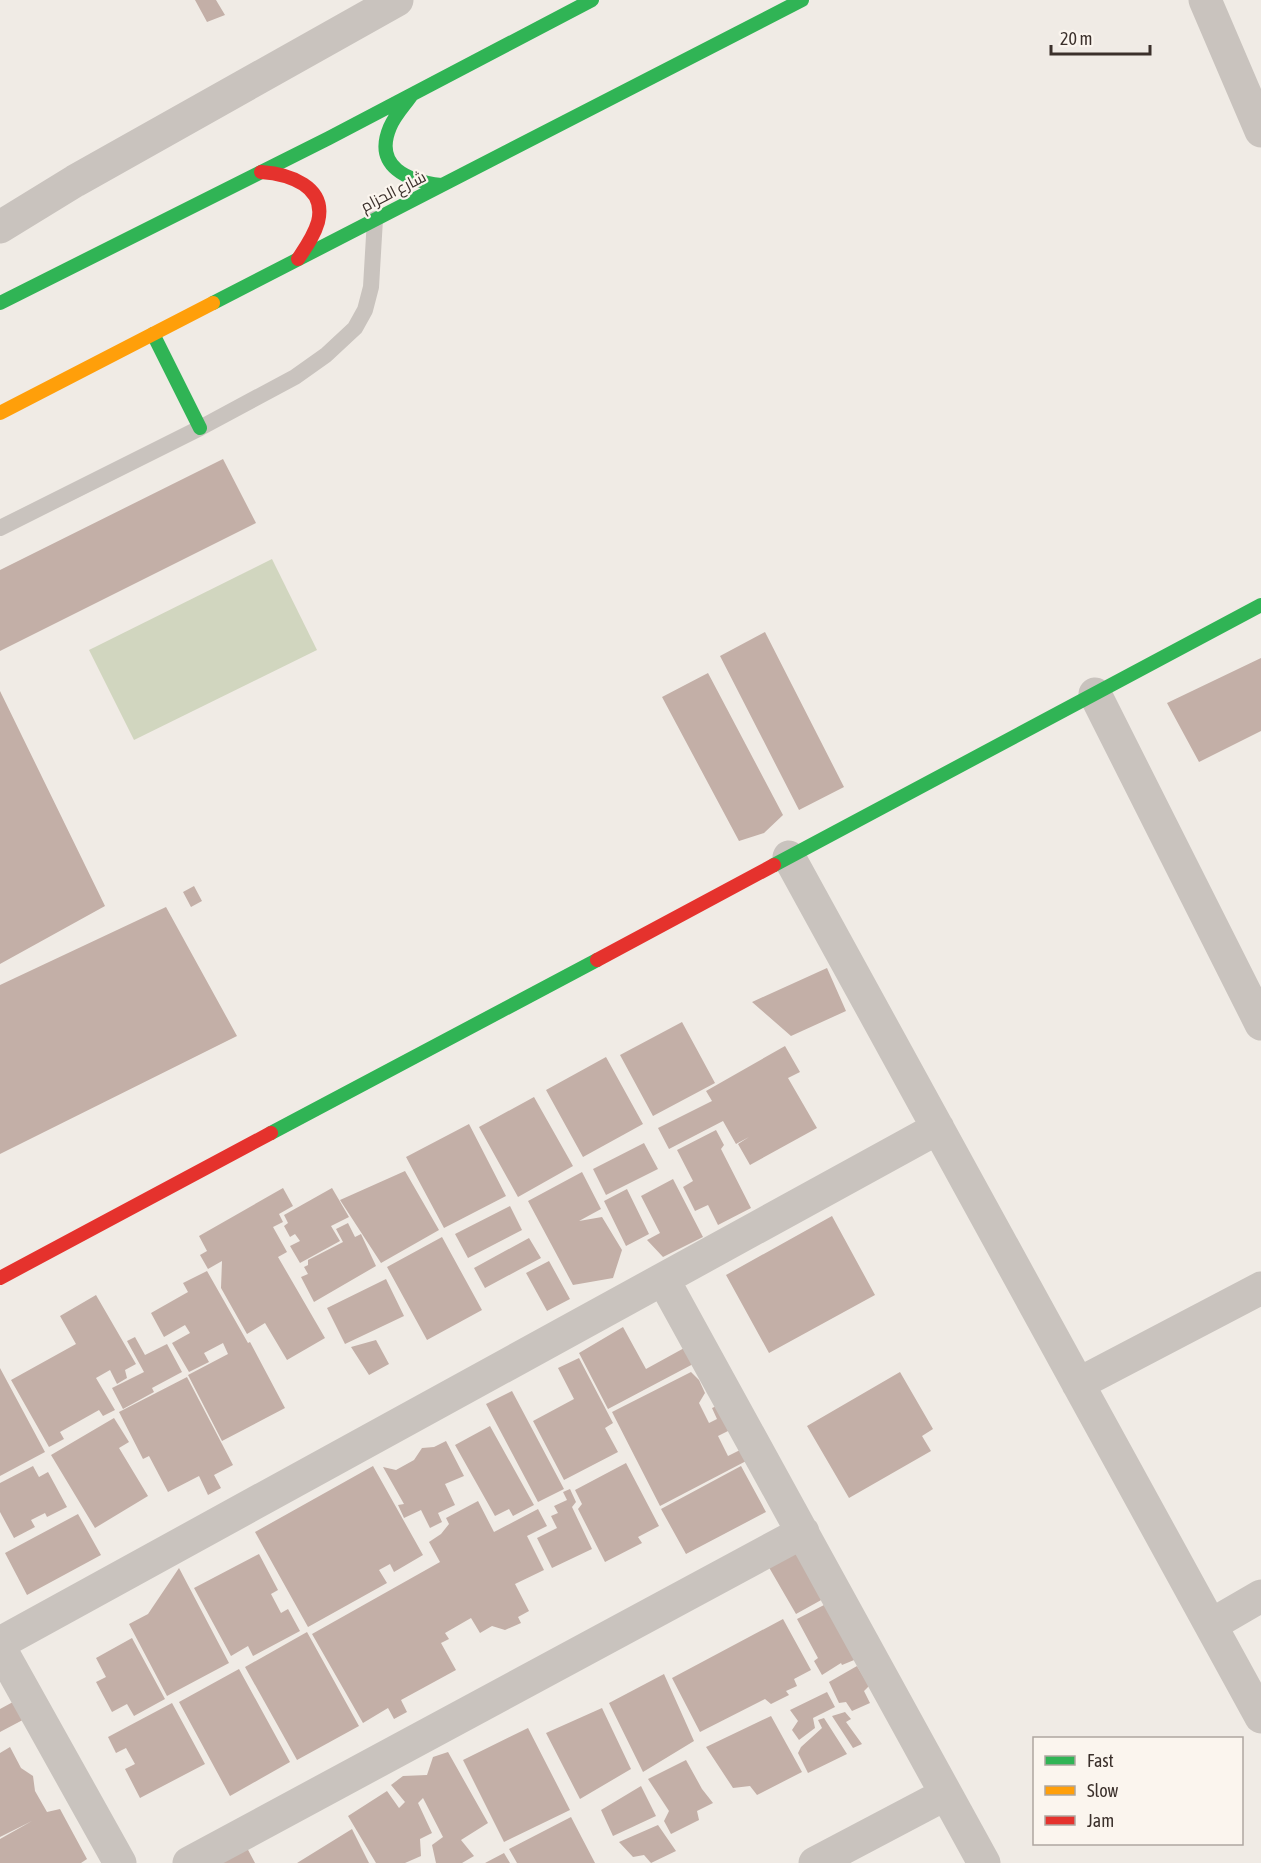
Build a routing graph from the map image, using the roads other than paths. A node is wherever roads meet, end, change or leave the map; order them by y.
1 (397, 0) edge
2 (592, 0) edge
3 (802, 0) edge
4 (1205, 0) edge
5 (412, 94) junction
6 (1261, 131) edge
7 (261, 172) junction
8 (441, 185) junction
9 (375, 219) junction
10 (0, 227) edge
11 (298, 259) junction
12 (0, 303) edge
13 (153, 334) junction
14 (0, 413) edge
15 (200, 428) junction
16 (0, 528) edge
17 (1261, 605) edge
18 (1095, 694) junction
19 (789, 857) junction
20 (1261, 1024) edge
21 (938, 1128) junction
22 (0, 1278) edge
23 (663, 1279) junction
24 (1261, 1288) edge
25 (1078, 1384) junction
26 (803, 1532) junction
27 (1261, 1596) edge
28 (1210, 1625) junction
29 (0, 1643) edge
30 (0, 1648) edge
31 (1261, 1718) edge
32 (946, 1794) junction
33 (120, 1863) edge
34 (189, 1863) edge
35 (815, 1863) edge
36 (984, 1863) edge

1 - 10 street
2 - 5 main road
3 - 8 main road, شارع الحزام
4 - 6 street
5 - 7 main road
5 - 8 main road
7 - 11 main road
7 - 12 main road
8 - 9 main road, شارع الحزام
9 - 11 main road, شارع الحزام
9 - 15 lane
11 - 13 main road, شارع الحزام
13 - 14 main road, شارع الحزام
13 - 15 main road
15 - 16 lane
17 - 18 main road
18 - 19 main road
18 - 20 street
19 - 21 street
19 - 22 main road
21 - 23 street
21 - 25 street
23 - 26 street
23 - 29 street
24 - 25 street
25 - 28 street
26 - 32 street
26 - 34 street
27 - 28 street
28 - 31 street
30 - 33 street
32 - 35 street
32 - 36 street

